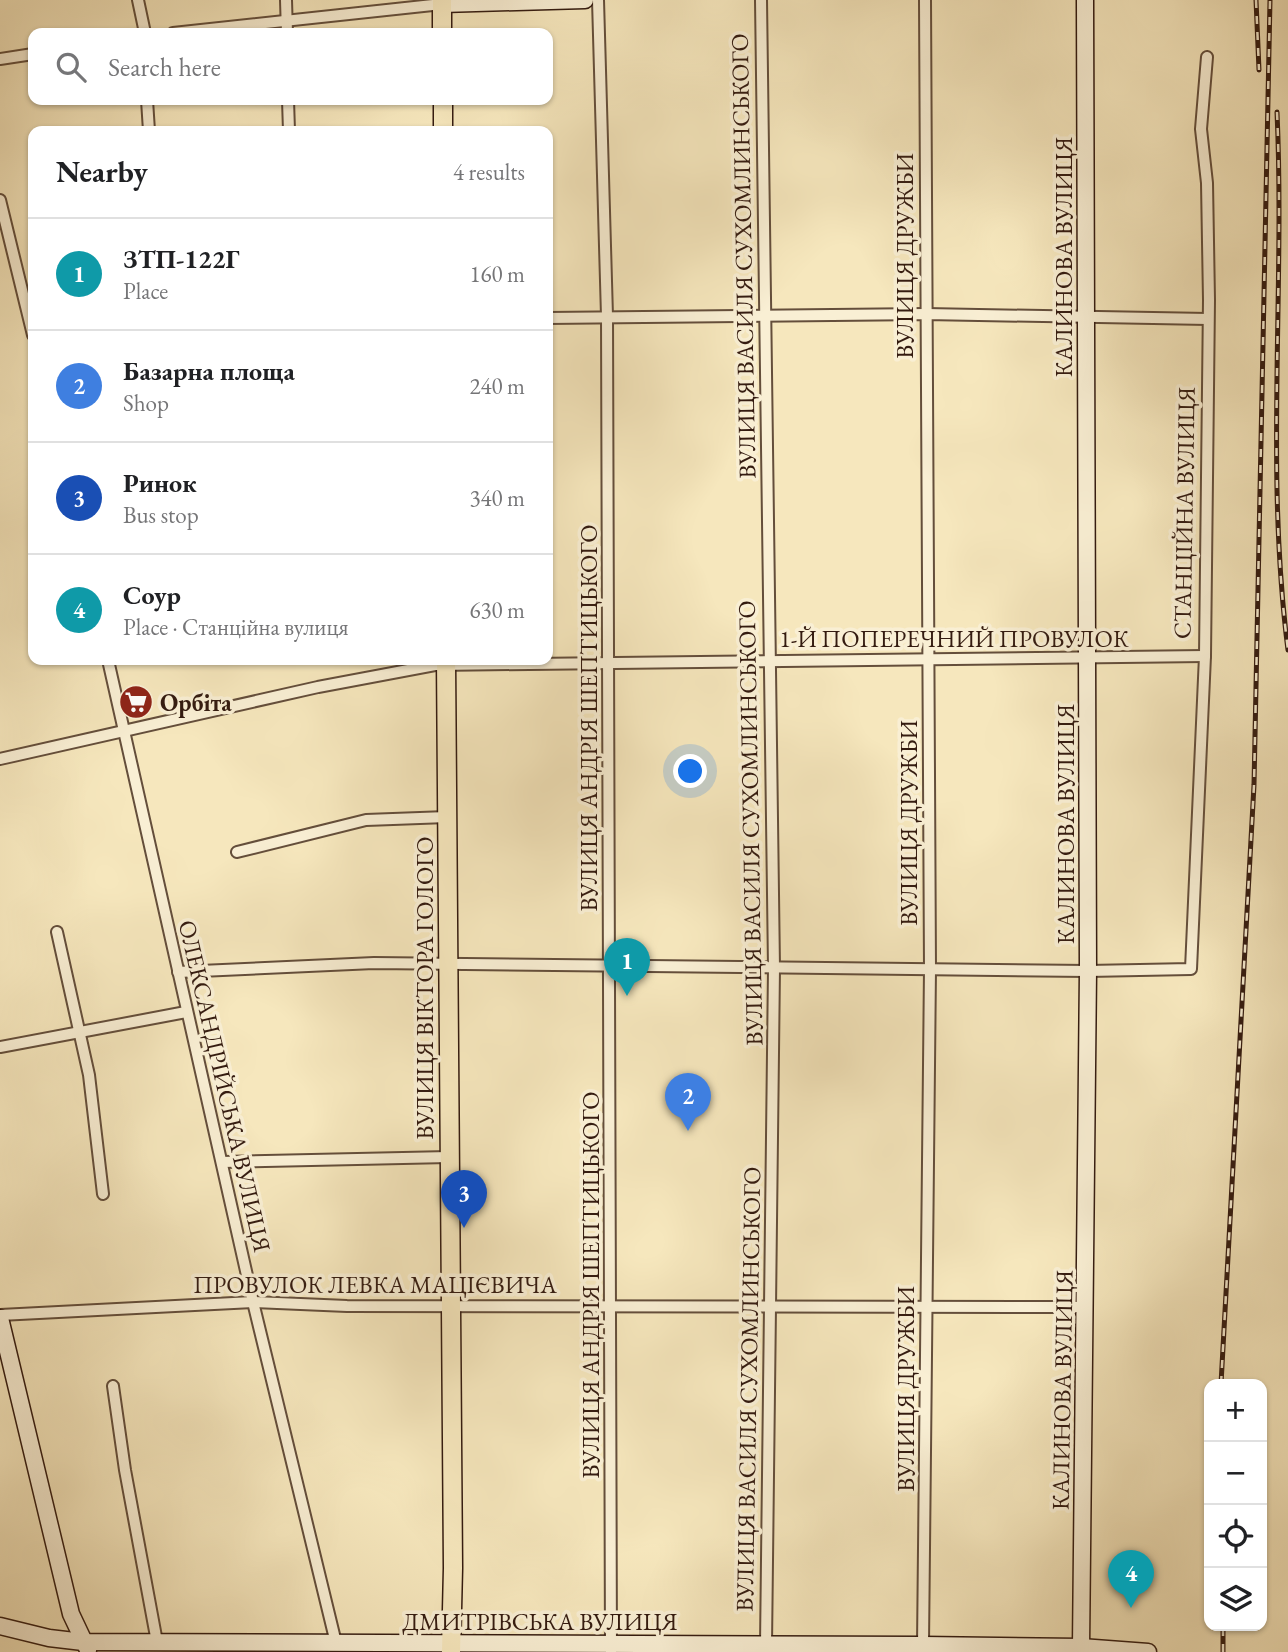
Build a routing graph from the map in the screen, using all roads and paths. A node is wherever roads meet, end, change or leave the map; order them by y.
1 (138, 0) edge
2 (286, 0) edge
3 (585, 0) edge
4 (598, 0) edge
5 (761, 0) edge
6 (925, 0) edge
7 (1085, 0) edge
8 (442, 2) edge
9 (286, 21) junction
10 (144, 28) edge
11 (220, 28) edge
12 (287, 28) edge
13 (442, 28) edge
14 (28, 55) edge
15 (1207, 57) dead end
16 (0, 59) edge
17 (148, 105) edge
18 (288, 105) edge
19 (443, 105) edge
20 (149, 126) edge
21 (289, 126) edge
22 (443, 126) edge
23 (0, 200) edge
24 (926, 314) junction
25 (28, 315) edge
26 (607, 316) junction
27 (764, 316) junction
28 (1087, 317) junction
29 (553, 318) edge
30 (1208, 319) junction
31 (1205, 656) junction
32 (1087, 659) junction
33 (769, 660) junction
34 (928, 661) junction
35 (553, 663) edge
36 (608, 663) junction
37 (109, 665) edge
38 (431, 665) edge
39 (446, 665) edge
40 (124, 730) junction
41 (0, 759) edge
42 (447, 817) junction
43 (237, 852) dead end
44 (57, 932) dead end
45 (610, 964) junction
46 (447, 965) junction
47 (774, 968) junction
48 (930, 969) junction
49 (1088, 971) junction
50 (178, 972) junction
51 (186, 1012) junction
52 (78, 1032) junction
53 (0, 1047) edge
54 (449, 1157) junction
55 (222, 1162) junction
56 (103, 1194) dead end
57 (253, 1302) junction
58 (611, 1304) junction
59 (771, 1305) junction
60 (927, 1305) junction
61 (450, 1306) junction
62 (1086, 1307) junction
63 (0, 1317) edge
64 (113, 1386) dead end
65 (0, 1626) edge
66 (157, 1642) junction
67 (336, 1643) junction
68 (766, 1645) junction
69 (923, 1645) junction
70 (86, 1647) edge
71 (451, 1647) edge
72 (1081, 1647) junction
73 (611, 1649) edge
74 (971, 1649) edge
75 (1148, 1652) edge

1 - 10 street
2 - 9 street
3 - 8 street
4 - 26 street, ВУЛИЦЯ АНДРІЯ ШЕПТИЦЬКОГО
5 - 27 street, ВУЛИЦЯ ВАСИЛЯ СУХОМЛИНСЬКОГО
6 - 24 street, ВУЛИЦЯ ДРУЖБИ
7 - 28 street, КАЛИНОВА ВУЛИЦЯ
8 - 9 street
8 - 13 main road
9 - 11 street
9 - 12 street
14 - 16 street
15 - 30 street, СТАНЦІЙНА ВУЛИЦЯ
17 - 20 street
18 - 21 street
19 - 22 main road
23 - 25 street
24 - 27 street
24 - 28 street
24 - 34 street, ВУЛИЦЯ ДРУЖБИ
26 - 27 street
26 - 29 street
26 - 36 street, ВУЛИЦЯ АНДРІЯ ШЕПТИЦЬКОГО
27 - 33 street, ВУЛИЦЯ ВАСИЛЯ СУХОМЛИНСЬКОГО
28 - 30 street
28 - 32 street, КАЛИНОВА ВУЛИЦЯ
30 - 31 street, СТАНЦІЙНА ВУЛИЦЯ
31 - 32 street, 1-Й ПОПЕРЕЧНИЙ ПРОВУЛОК
31 - 49 street, СТАНЦІЙНА ВУЛИЦЯ
32 - 34 street, 1-Й ПОПЕРЕЧНИЙ ПРОВУЛОК
32 - 49 street, КАЛИНОВА ВУЛИЦЯ
33 - 34 street, 1-Й ПОПЕРЕЧНИЙ ПРОВУЛОК
33 - 36 street, 1-Й ПОПЕРЕЧНИЙ ПРОВУЛОК
33 - 47 street, ВУЛИЦЯ ВАСИЛЯ СУХОМЛИНСЬКОГО
34 - 48 street, ВУЛИЦЯ ДРУЖБИ
35 - 36 street, 1-Й ПОПЕРЕЧНИЙ ПРОВУЛОК
36 - 45 street, ВУЛИЦЯ АНДРІЯ ШЕПТИЦЬКОГО
37 - 40 street, ОЛЕКСАНДРІЙСЬКА ВУЛИЦЯ
38 - 40 street, 1-Й ПОПЕРЕЧНИЙ ПРОВУЛОК
39 - 42 main road, ВУЛИЦЯ ВІКТОРА ГОЛОГО
40 - 41 street, 1-Й ПОПЕРЕЧНИЙ ПРОВУЛОК
40 - 50 street, ОЛЕКСАНДРІЙСЬКА ВУЛИЦЯ
42 - 43 street
42 - 46 main road, ВУЛИЦЯ ВІКТОРА ГОЛОГО
44 - 52 street
45 - 46 street
45 - 47 street
45 - 58 street, ВУЛИЦЯ АНДРІЯ ШЕПТИЦЬКОГО
46 - 50 street
46 - 54 main road, ВУЛИЦЯ ВІКТОРА ГОЛОГО
47 - 48 street
47 - 59 street, ВУЛИЦЯ ВАСИЛЯ СУХОМЛИНСЬКОГО
48 - 49 street
48 - 60 street, ВУЛИЦЯ ДРУЖБИ
49 - 62 street, КАЛИНОВА ВУЛИЦЯ
50 - 51 street, ОЛЕКСАНДРІЙСЬКА ВУЛИЦЯ
51 - 52 street
51 - 55 street, ОЛЕКСАНДРІЙСЬКА ВУЛИЦЯ
52 - 53 street
52 - 56 street
54 - 55 street
54 - 61 main road, ВУЛИЦЯ ВІКТОРА ГОЛОГО
55 - 57 street, ОЛЕКСАНДРІЙСЬКА ВУЛИЦЯ
57 - 61 street, ПРОВУЛОК ЛЕВКА МАЦІЄВИЧА
57 - 63 street, ПРОВУЛОК ЛЕВКА МАЦІЄВИЧА
57 - 67 street, ОЛЕКСАНДРІЙСЬКА ВУЛИЦЯ
58 - 59 street, ПРОВУЛОК ЛЕВКА МАЦІЄВИЧА
58 - 61 street, ПРОВУЛОК ЛЕВКА МАЦІЄВИЧА
58 - 73 street, ВУЛИЦЯ АНДРІЯ ШЕПТИЦЬКОГО
59 - 60 street, ПРОВУЛОК ЛЕВКА МАЦІЄВИЧА
59 - 68 street, ВУЛИЦЯ ВАСИЛЯ СУХОМЛИНСЬКОГО
60 - 62 street, ПРОВУЛОК ЛЕВКА МАЦІЄВИЧА
60 - 69 street, ВУЛИЦЯ ДРУЖБИ
61 - 71 main road, ВУЛИЦЯ ВІКТОРА ГОЛОГО
62 - 72 street, КАЛИНОВА ВУЛИЦЯ
63 - 70 street
64 - 66 street
65 - 70 street, ДМИТРІВСЬКА ВУЛИЦЯ
66 - 67 street, ДМИТРІВСЬКА ВУЛИЦЯ
66 - 70 street, ДМИТРІВСЬКА ВУЛИЦЯ
67 - 71 street, ДМИТРІВСЬКА ВУЛИЦЯ
68 - 69 street, ДМИТРІВСЬКА ВУЛИЦЯ
68 - 73 street, ДМИТРІВСЬКА ВУЛИЦЯ
69 - 74 street, ДМИТРІВСЬКА ВУЛИЦЯ
71 - 73 street, ДМИТРІВСЬКА ВУЛИЦЯ
72 - 74 street, ДМИТРІВСЬКА ВУЛИЦЯ
72 - 75 street

